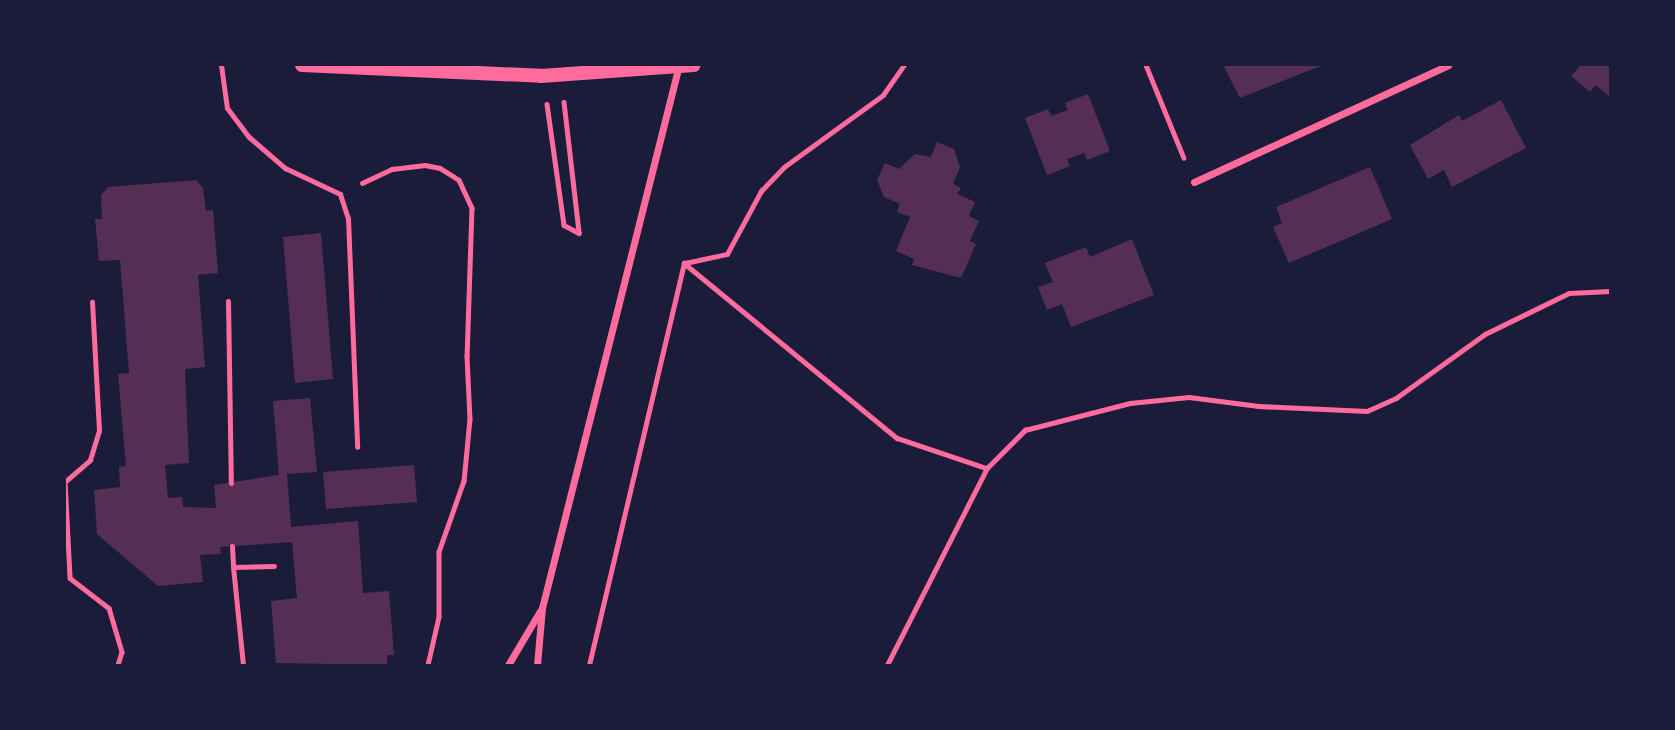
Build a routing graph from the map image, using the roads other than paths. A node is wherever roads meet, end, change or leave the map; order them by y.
1 (220, 65) edge
2 (302, 65) edge
3 (694, 65) edge
4 (1448, 65) edge
5 (678, 67) edge
6 (1194, 182) road end
7 (228, 301) dead end
8 (357, 447) dead end
9 (231, 483) dead end
10 (232, 546) dead end
11 (274, 566) dead end
12 (233, 567) junction
13 (542, 608) junction
14 (243, 665) edge
15 (508, 665) edge
16 (537, 665) edge

1 - 8 lane
2 - 5 main road
3 - 5 main road
4 - 6 street
5 - 13 street
7 - 9 lane
10 - 12 lane
11 - 12 lane
12 - 14 lane
13 - 15 street
13 - 16 street

